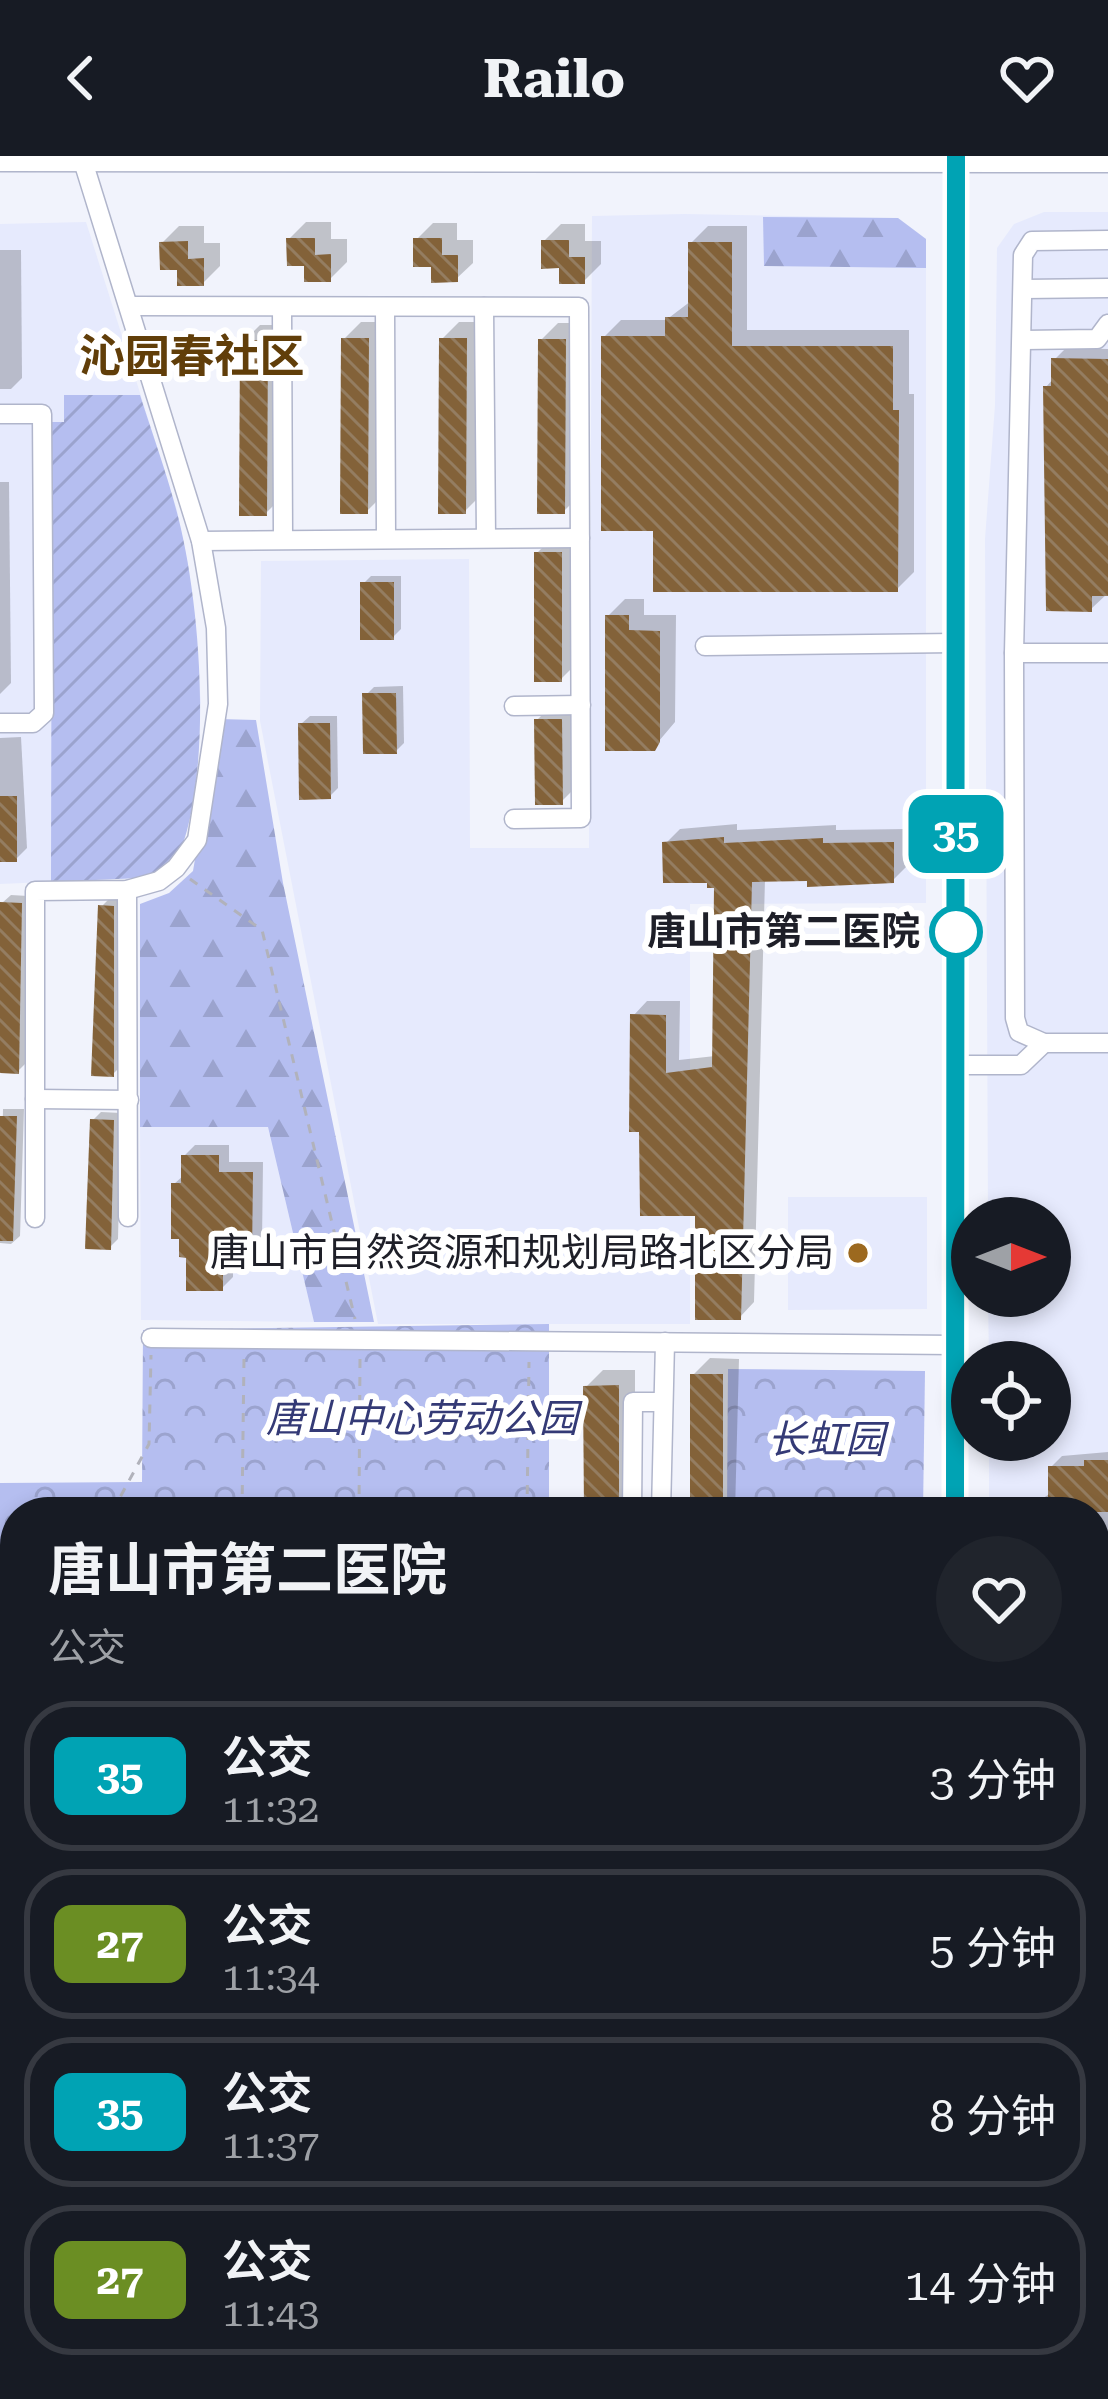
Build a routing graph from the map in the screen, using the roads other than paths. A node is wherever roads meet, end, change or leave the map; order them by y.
1 (82, 158) edge
2 (956, 158) edge
3 (0, 159) edge
4 (1108, 160) edge
5 (1108, 240) edge
6 (1108, 288) edge
7 (1024, 289) junction
8 (129, 306) junction
9 (283, 307) junction
10 (385, 307) junction
11 (484, 308) junction
12 (1108, 324) edge
13 (1024, 340) junction
14 (0, 414) edge
15 (284, 537) junction
16 (386, 538) junction
17 (486, 538) junction
18 (580, 538) junction
19 (201, 541) junction
20 (956, 643) junction
21 (705, 646) dead end
22 (1013, 653) junction
23 (1108, 653) edge
24 (581, 705) junction
25 (514, 706) dead end
26 (0, 723) edge
27 (514, 819) dead end
28 (127, 890) junction
29 (1044, 1043) junction
30 (1108, 1043) edge
31 (956, 1065) junction
32 (35, 1099) junction
33 (129, 1100) junction
34 (128, 1216) dead end
35 (35, 1219) dead end
36 (152, 1338) road end
37 (956, 1341) edge
38 (665, 1342) junction
39 (951, 1345) edge
40 (662, 1402) junction
41 (955, 1461) edge
42 (632, 1497) edge
43 (661, 1497) edge
44 (955, 1497) edge

1 - 2 main road
1 - 3 main road
1 - 8 street
2 - 4 main road
2 - 20 street
5 - 7 street
6 - 7 street
7 - 13 street
8 - 9 street
8 - 19 street
9 - 10 street
9 - 15 street
10 - 11 street
10 - 16 street
11 - 17 street
11 - 18 street
12 - 13 street
13 - 22 street
14 - 26 street
15 - 16 street
15 - 19 street
16 - 17 street
17 - 18 street
18 - 24 street
19 - 28 street
20 - 21 street
20 - 31 street
22 - 23 street
22 - 29 street
24 - 25 street
24 - 27 street
28 - 32 street
28 - 33 street
29 - 30 street
29 - 31 street
31 - 37 street
32 - 33 street
32 - 35 street
33 - 34 street
36 - 38 street
38 - 39 street
38 - 40 street
40 - 42 street
40 - 43 street
41 - 44 street

